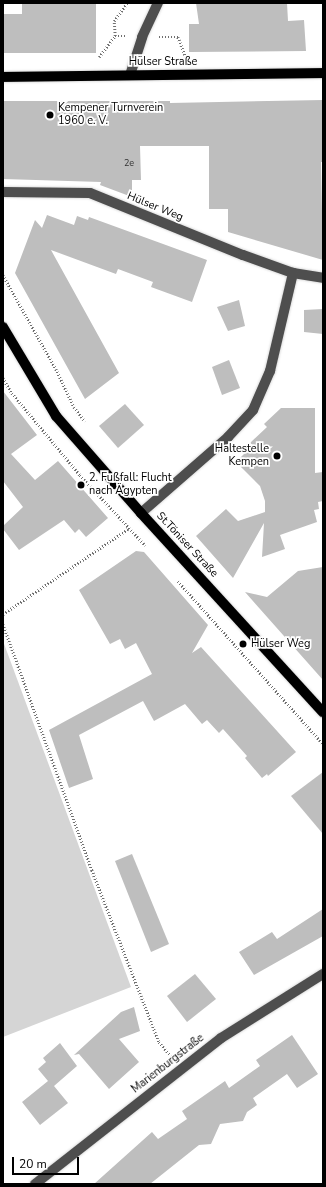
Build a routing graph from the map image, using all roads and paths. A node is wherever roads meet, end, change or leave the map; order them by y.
1 (127, 3) edge
2 (158, 3) edge
3 (94, 58) dead end
4 (323, 73) edge
5 (130, 75) junction
6 (3, 77) edge
7 (3, 192) edge
8 (293, 273) junction
9 (323, 278) edge
10 (3, 327) edge
11 (3, 378) edge
12 (142, 514) junction
13 (128, 529) junction
14 (148, 547) dead end
15 (175, 577) dead end
16 (3, 614) edge
17 (3, 624) edge
18 (323, 712) edge
19 (323, 744) edge
20 (323, 974) edge
21 (182, 1069) junction
22 (35, 1184) edge

1 - 3 path
2 - 5 street
4 - 5 main road, Hülser Straße
5 - 6 main road, Hülser Straße
7 - 8 street, Hülser Weg
8 - 9 street, Hülser Weg
8 - 12 street
10 - 12 main road, St.Töniser Straße
11 - 13 path
12 - 13 path
12 - 18 main road, St.Töniser Straße
13 - 14 path
13 - 16 path
15 - 19 path
17 - 21 path
20 - 21 street, Marienburgstraße
21 - 22 street, Marienburgstraße

